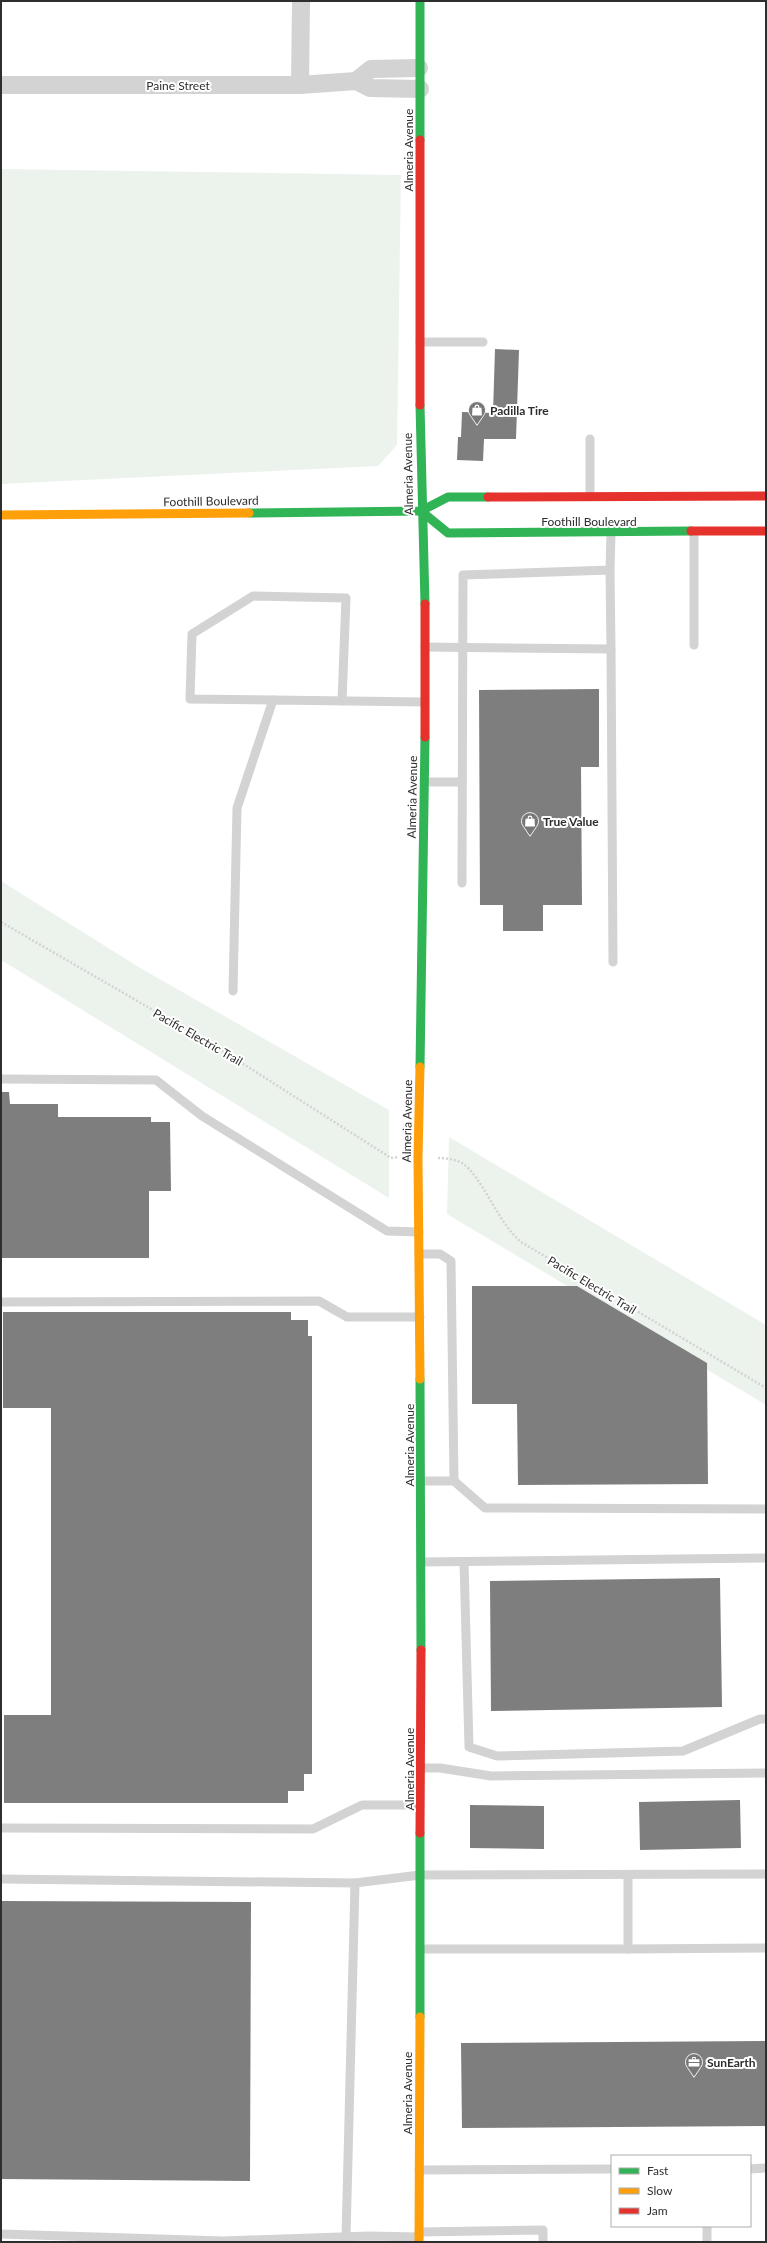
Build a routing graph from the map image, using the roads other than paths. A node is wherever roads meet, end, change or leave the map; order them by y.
1 (301, 1) edge
2 (420, 1) edge
3 (419, 68) junction
4 (356, 81) junction
5 (1, 85) edge
6 (300, 85) junction
7 (420, 88) junction
8 (420, 342) junction
9 (483, 342) dead end
10 (590, 439) dead end
11 (590, 496) junction
12 (766, 496) edge
13 (421, 511) junction
14 (1, 515) edge
15 (766, 531) edge
16 (694, 532) junction
17 (611, 533) junction
18 (610, 570) junction
19 (694, 645) dead end
20 (425, 647) junction
21 (462, 647) junction
22 (611, 649) junction
23 (273, 700) junction
24 (342, 701) junction
25 (425, 702) junction
26 (424, 782) junction
27 (462, 782) junction
28 (462, 883) dead end
29 (613, 962) dead end
30 (233, 991) dead end
31 (1, 1079) edge
32 (419, 1232) junction
33 (419, 1254) junction
34 (1, 1302) edge
35 (420, 1317) junction
36 (421, 1481) junction
37 (454, 1481) junction
38 (766, 1509) edge
39 (766, 1558) edge
40 (421, 1562) junction
41 (464, 1562) junction
42 (766, 1719) edge
43 (421, 1768) junction
44 (766, 1773) edge
45 (420, 1805) junction
46 (1, 1828) edge
47 (766, 1874) edge
48 (420, 1875) junction
49 (628, 1875) junction
50 (1, 1879) edge
51 (355, 1883) junction
52 (766, 1948) edge
53 (420, 1949) junction
54 (628, 1949) junction
55 (766, 2168) edge
56 (611, 2169) edge
57 (751, 2169) edge
58 (419, 2170) junction
59 (707, 2227) edge
60 (1, 2234) edge
61 (346, 2237) junction
62 (419, 2237) edge
63 (543, 2242) edge
64 (708, 2242) edge

1 - 6 street
2 - 3 street, Almeria Avenue
3 - 4 street
3 - 7 street, Almeria Avenue
4 - 6 street, Paine Street
4 - 7 street, Paine Street
5 - 6 street, Paine Street
7 - 8 street, Almeria Avenue
8 - 9 lane
8 - 13 street, Almeria Avenue
10 - 11 lane
11 - 12 street, Foothill Boulevard
11 - 13 street, Foothill Boulevard
13 - 14 street, Foothill Boulevard
13 - 17 street, Foothill Boulevard
13 - 20 street, Almeria Avenue
15 - 16 street, Foothill Boulevard
16 - 17 street, Foothill Boulevard
16 - 19 lane
17 - 18 lane
18 - 21 lane
18 - 22 lane
20 - 21 lane
20 - 25 street, Almeria Avenue
21 - 22 lane
21 - 27 lane
22 - 29 lane
23 - 24 lane
23 - 24 lane
23 - 30 lane
24 - 25 lane
25 - 26 street, Almeria Avenue
26 - 27 lane
26 - 32 street, Almeria Avenue
27 - 28 lane
31 - 32 lane
32 - 33 street, Almeria Avenue
33 - 35 street, Almeria Avenue
33 - 37 lane
34 - 35 lane
35 - 36 street, Almeria Avenue
36 - 37 lane
36 - 40 street, Almeria Avenue
37 - 38 lane
39 - 41 lane
40 - 41 lane
40 - 43 street, Almeria Avenue
41 - 42 lane
43 - 44 lane
43 - 45 street, Almeria Avenue
45 - 46 lane
45 - 48 street, Almeria Avenue
47 - 49 lane
48 - 49 lane
48 - 51 lane
48 - 53 street, Almeria Avenue
49 - 54 lane
50 - 51 lane
51 - 61 lane
52 - 54 lane
53 - 54 lane
53 - 58 street, Almeria Avenue
55 - 57 lane
56 - 58 lane
58 - 62 street, Almeria Avenue
59 - 64 lane
60 - 61 lane
61 - 62 lane
62 - 63 lane

